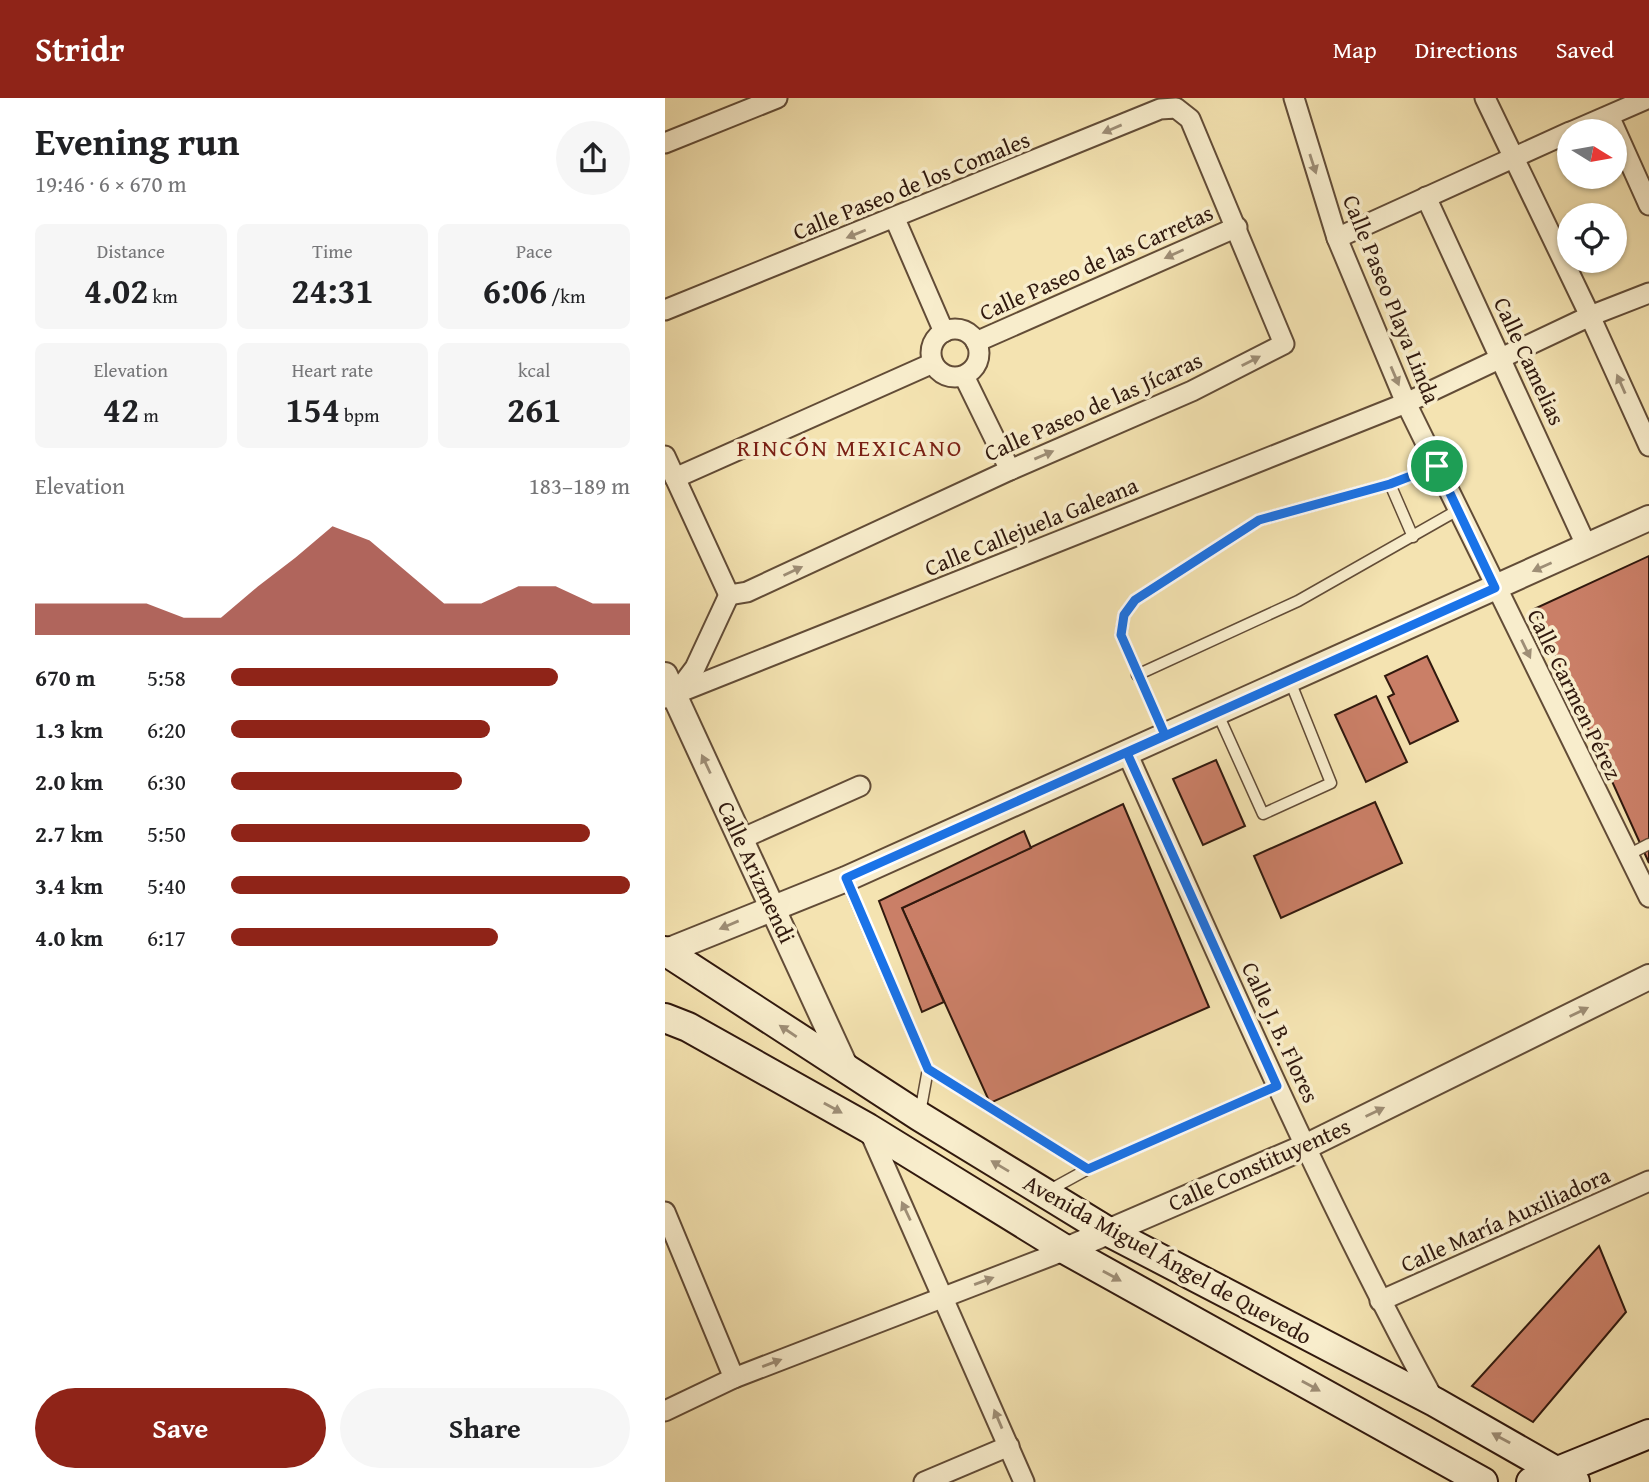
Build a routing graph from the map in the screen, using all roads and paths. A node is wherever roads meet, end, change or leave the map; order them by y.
1 (777, 98) edge
2 (1294, 98) edge
3 (1485, 98) edge
4 (1649, 98) edge
5 (1609, 116) junction
6 (1602, 119) edge
7 (1557, 138) edge
8 (665, 143) edge
9 (1514, 156) junction
10 (1426, 197) junction
11 (1649, 205) edge
12 (895, 219) junction
13 (1237, 227) junction
14 (1337, 238) junction
15 (1649, 293) edge
16 (665, 310) edge
17 (1590, 316) junction
18 (944, 332) junction
19 (976, 342) junction
20 (1502, 357) junction
21 (933, 363) junction
22 (964, 376) junction
23 (1406, 403) junction
24 (1649, 446) edge
25 (665, 456) edge
26 (1437, 466) junction
27 (1010, 470) junction
28 (675, 478) junction
29 (1390, 484) junction
30 (1458, 510) junction
31 (1649, 518) edge
32 (1413, 537) junction
33 (1587, 547) junction
34 (1495, 588) junction
35 (729, 595) junction
36 (1137, 675) junction
37 (1289, 680) junction
38 (668, 689) edge
39 (1217, 712) junction
40 (1165, 735) junction
41 (1127, 753) junction
42 (860, 786) dead end
43 (741, 839) junction
44 (1649, 844) edge
45 (1628, 855) junction
46 (846, 878) junction
47 (1649, 897) edge
48 (773, 906) junction
49 (666, 951) edge
50 (1649, 977) edge
51 (665, 1018) edge
52 (928, 1069) junction
53 (847, 1070) junction
54 (1277, 1086) junction
55 (919, 1116) junction
56 (868, 1128) junction
57 (1307, 1146) junction
58 (1088, 1169) junction
59 (1649, 1181) edge
60 (1045, 1193) junction
61 (665, 1212) edge
62 (1107, 1231) junction
63 (1066, 1251) junction
64 (945, 1296) junction
65 (1380, 1301) junction
66 (734, 1378) junction
67 (1435, 1402) junction
68 (665, 1410) edge
69 (1649, 1434) edge
70 (1009, 1446) junction
71 (1568, 1477) edge
72 (924, 1482) edge
73 (1024, 1482) edge
74 (1483, 1482) edge
75 (1531, 1482) edge

1 - 8 street
2 -> 14 street, Calle Paseo Playa Linda
3 - 9 street
4 - 5 street
5 - 6 street
5 - 11 street
7 - 9 street
9 - 10 street
9 - 17 street
10 - 14 street
10 - 20 street, Calle Camelias
13 -> 12 street, Calle Paseo de los Comales
12 -> 16 street, Calle Paseo de los Comales
12 - 18 street
13 -> 19 street, Calle Paseo de las Carretas
27 -> 13 street, Calle Paseo de las Jícaras
14 -> 23 street, Calle Paseo Playa Linda
15 - 17 street, Calle Callejuela Galeana
17 - 20 street, Calle Callejuela Galeana
24 -> 17 street
18 - 19 street
18 - 21 street
19 - 22 street
20 - 23 street, Calle Callejuela Galeana
20 - 33 street, Calle Camelias
21 - 22 street
21 - 28 street
22 - 27 street
23 - 26 street, Calle Paseo Playa Linda
23 - 38 street, Calle Callejuela Galeana
25 - 28 street
26 - 29 lane
26 - 30 street, Calle Paseo Playa Linda
35 -> 27 street, Calle Paseo de las Jícaras
28 - 35 street
29 - 32 lane
29 - 36 lane
30 - 32 lane
30 - 34 street, Calle Paseo Playa Linda
31 - 33 street
32 - 36 lane
33 -> 34 street
34 - 37 street
34 -> 45 street, Calle Carmen Pérez
35 - 38 street
36 - 40 lane
37 - 39 street
37 - 39 lane
43 -> 38 street, Calle Arizmendi
39 - 40 street
40 - 41 street
41 - 46 street
41 - 54 street, Calle J. B. Flores
42 - 43 street
43 - 48 street, Calle Arizmendi
44 - 45 lane
45 - 47 street, Calle Carmen Pérez
46 - 48 street
46 - 52 lane
48 -> 49 street
48 - 53 street, Calle Arizmendi
53 -> 49 main road, Avenida Miguel Ángel de Quevedo
57 -> 50 street, Calle Constituyentes
51 -> 56 main road, Avenida Miguel Ángel de Quevedo
52 - 55 lane
52 - 58 lane
53 - 55 main road, Avenida Miguel Ángel de Quevedo
54 - 57 street, Calle J. B. Flores
54 - 58 lane
60 -> 55 main road, Avenida Miguel Ángel de Quevedo
56 - 63 main road, Avenida Miguel Ángel de Quevedo
64 -> 56 street
57 - 62 street, Calle Constituyentes
57 - 65 street, Calle J. B. Flores
58 - 60 lane
59 - 65 street, Calle María Auxiliadora
60 - 62 main road, Avenida Miguel Ángel de Quevedo
61 - 66 street
62 - 63 street, Calle Constituyentes
62 - 67 main road, Avenida Miguel Ángel de Quevedo
64 -> 63 street, Calle Constituyentes
63 -> 74 main road, Avenida Miguel Ángel de Quevedo
66 -> 64 street, Calle Constituyentes
70 -> 64 street
65 - 67 street, Calle J. B. Flores
66 - 68 street, Calle Constituyentes
71 -> 67 main road, Avenida Miguel Ángel de Quevedo
69 - 71 main road
70 - 72 street
70 - 73 street
71 - 75 main road

